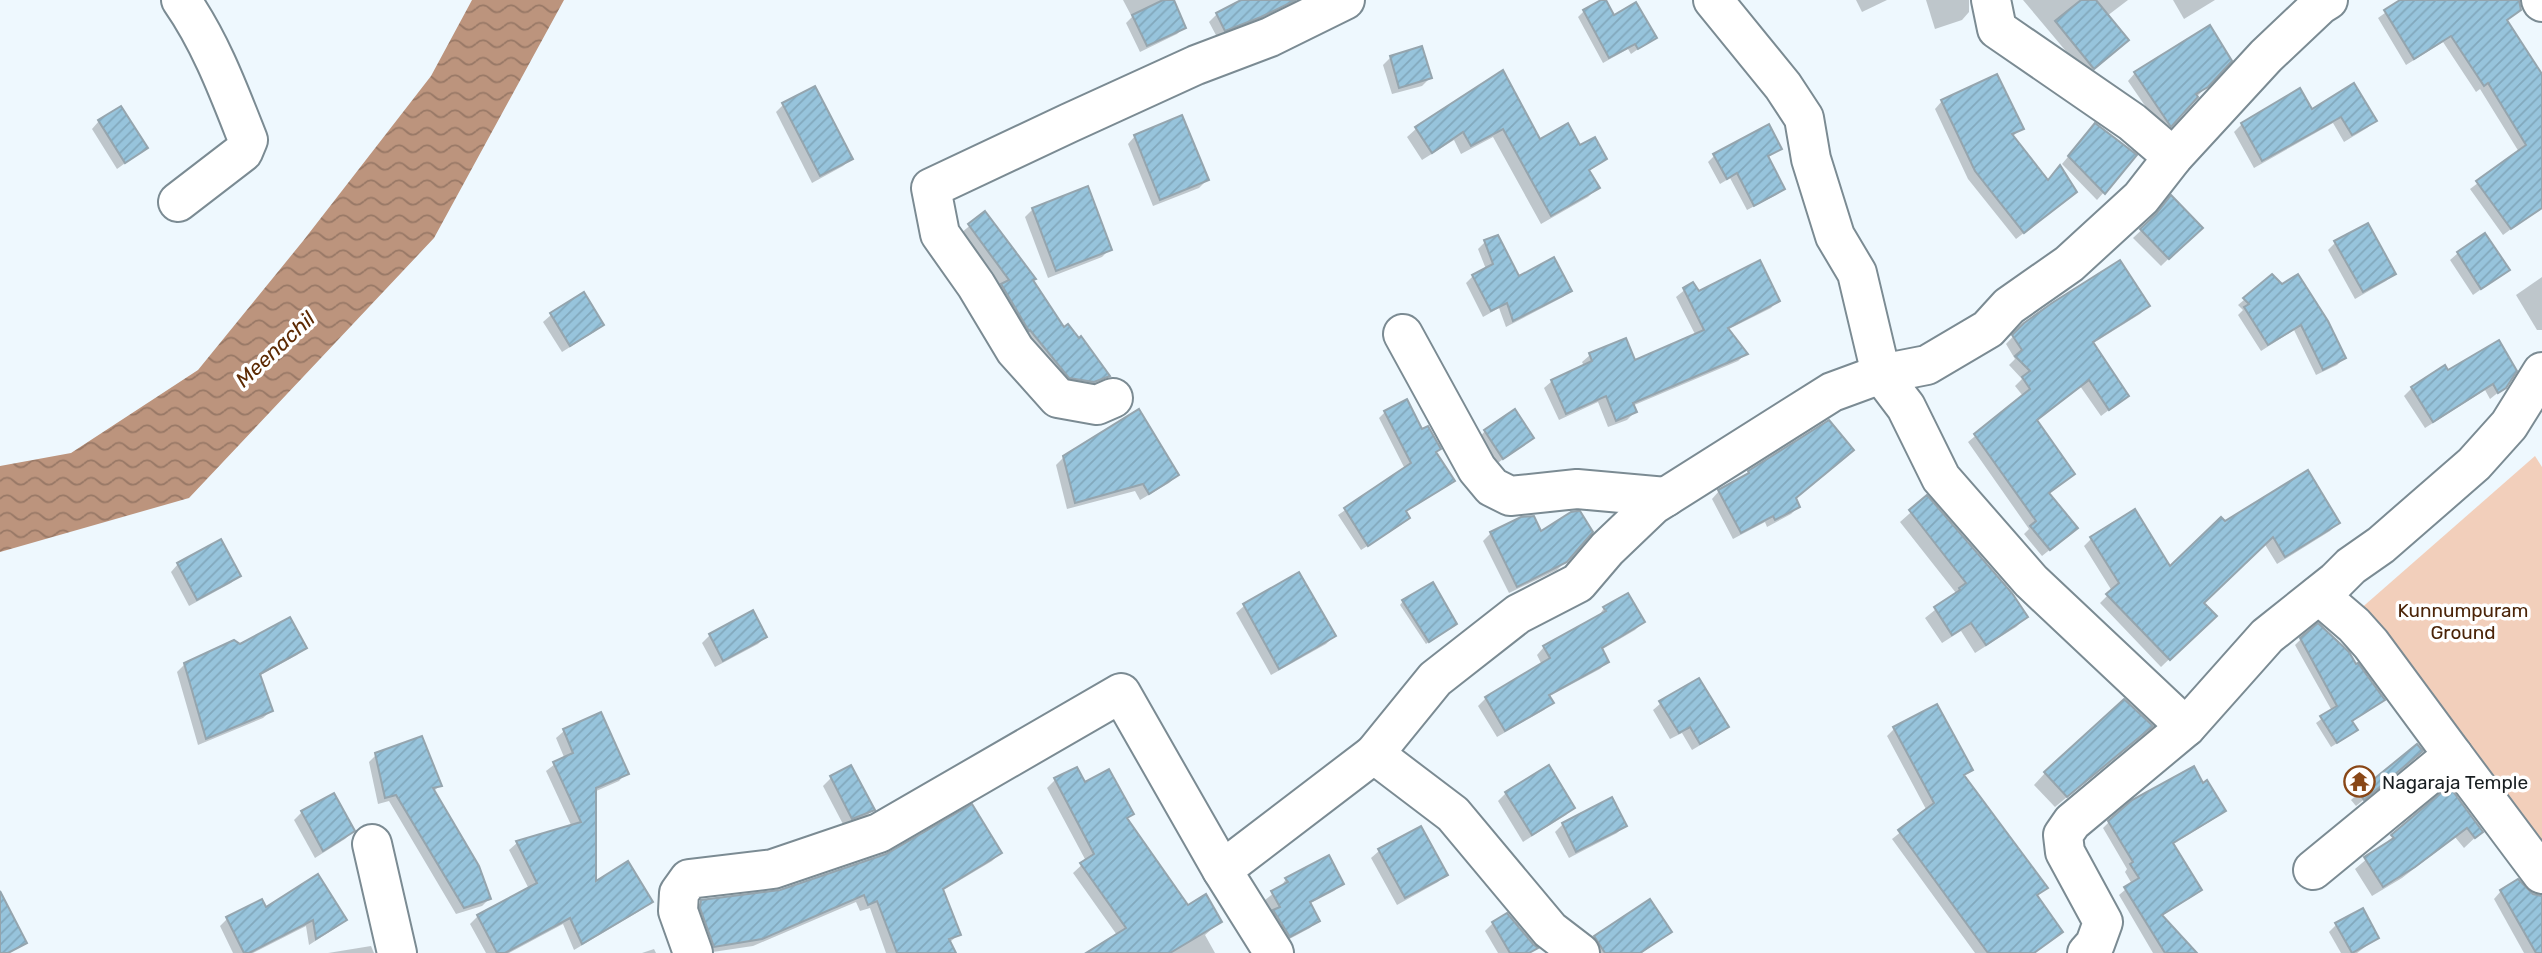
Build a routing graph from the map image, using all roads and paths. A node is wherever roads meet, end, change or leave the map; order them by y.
1 (181, 0) edge
2 (1345, 0) edge
3 (1713, 0) edge
4 (1991, 0) edge
5 (2328, 0) edge
6 (2173, 157) junction
7 (177, 202) dead end
8 (1403, 334) dead end
9 (2542, 372) edge
10 (1881, 373) junction
11 (1114, 398) dead end
12 (2532, 415) edge
13 (1665, 497) junction
14 (2319, 595) junction
15 (2186, 727) junction
16 (1374, 754) junction
17 (2453, 755) junction
18 (372, 844) dead end
19 (1222, 870) junction
20 (2313, 870) dead end
21 (2542, 874) edge
22 (397, 953) edge
23 (693, 953) edge
24 (1274, 953) edge
25 (1580, 953) edge
26 (2087, 953) edge

1 - 7 street
2 - 11 street
3 - 10 street
4 - 6 street
5 - 6 street
6 - 10 street
8 - 13 street
9 - 12 street
10 - 13 street
10 - 15 street
12 - 14 street
13 - 16 street
14 - 15 street
14 - 17 street
15 - 26 street
16 - 19 street
16 - 25 street
17 - 20 street
17 - 21 street
18 - 22 street
19 - 23 street
19 - 24 street

